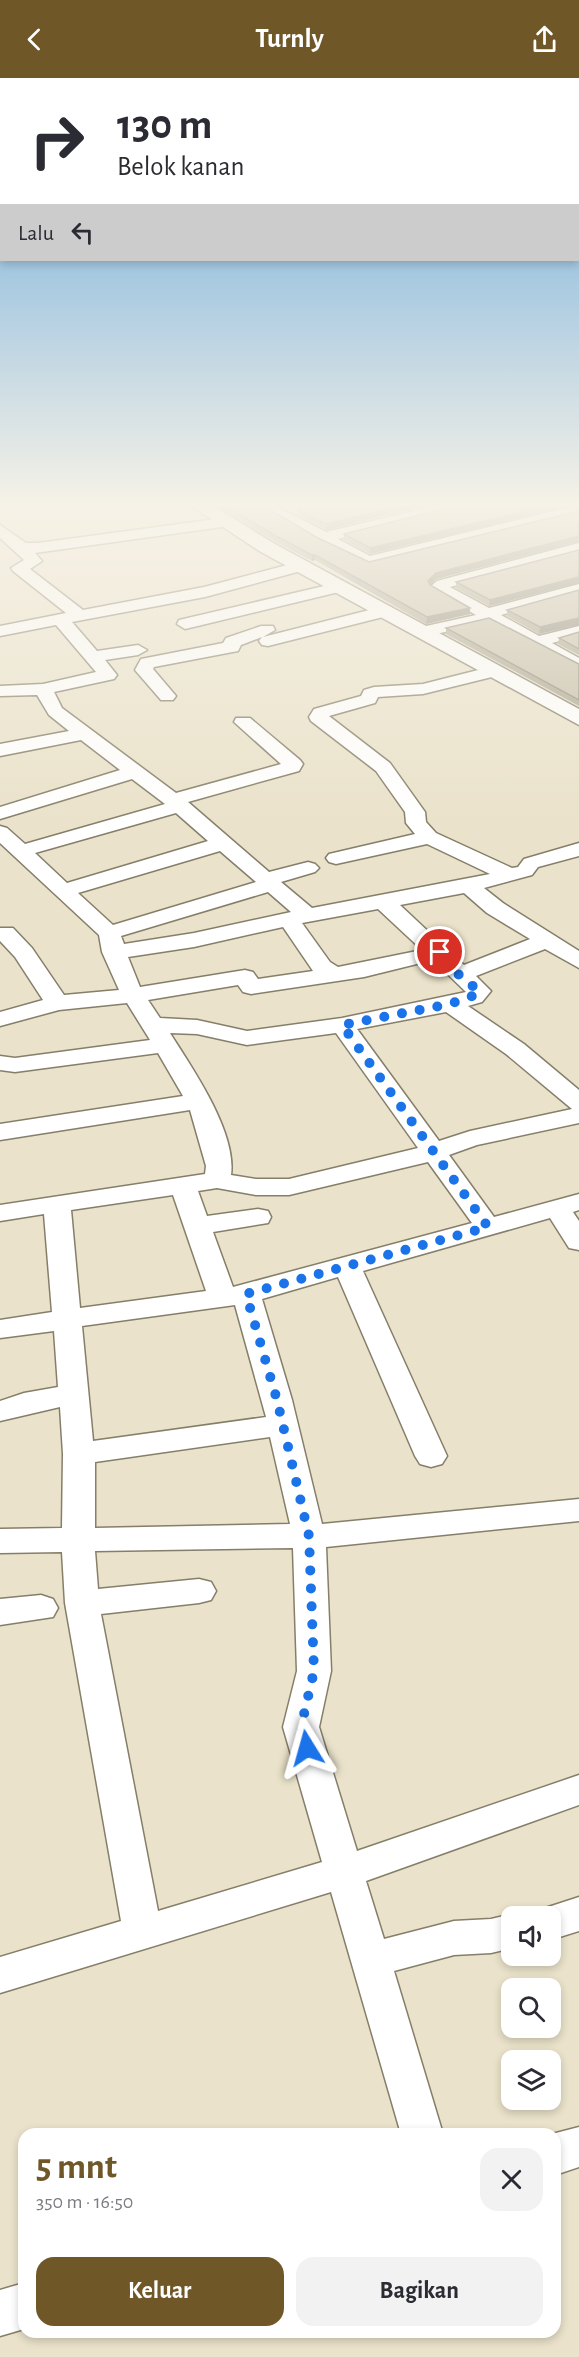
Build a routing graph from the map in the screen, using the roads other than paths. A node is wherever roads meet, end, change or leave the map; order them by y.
1 (75, 612) edge
2 (99, 612) edge
3 (235, 612) edge
4 (243, 612) edge
5 (383, 612) edge
6 (385, 612) edge
7 (485, 612) edge
8 (499, 612) edge
9 (490, 615) junction
10 (80, 616) junction
11 (60, 619) junction
12 (185, 624) dead end
13 (579, 631) edge
14 (0, 632) edge
15 (423, 632) junction
16 (72, 634) junction
17 (271, 636) junction
18 (50, 639) dead end
19 (537, 642) junction
20 (138, 650) dead end
21 (92, 657) junction
22 (579, 665) edge
23 (494, 671) junction
24 (0, 691) edge
25 (46, 694) junction
26 (168, 696) dead end
27 (0, 707) edge
28 (579, 718) edge
29 (243, 722) dead end
30 (82, 734) junction
31 (0, 750) edge
32 (133, 772) junction
33 (177, 803) junction
34 (0, 813) edge
35 (0, 832) edge
36 (429, 837) junction
37 (224, 843) junction
38 (579, 849) edge
39 (21, 850) junction
40 (336, 858) dead end
41 (308, 868) dead end
42 (506, 877) junction
43 (269, 881) junction
44 (468, 886) junction
45 (62, 891) junction
46 (384, 902) junction
47 (298, 917) junction
48 (5, 933) dead end
49 (548, 940) junction
50 (111, 943) junction
51 (440, 952) junction
52 (579, 961) edge
53 (333, 974) junction
54 (459, 975) junction
55 (133, 995) junction
56 (57, 1003) junction
57 (450, 1004) junction
58 (0, 1019) edge
59 (342, 1025) junction
60 (157, 1035) junction
61 (0, 1063) edge
62 (198, 1101) junction
63 (579, 1103) edge
64 (579, 1115) edge
65 (0, 1132) edge
66 (432, 1153) junction
67 (217, 1180) junction
68 (183, 1186) junction
69 (57, 1205) junction
70 (568, 1205) edge
71 (0, 1213) edge
72 (258, 1217) dead end
73 (197, 1226) junction
74 (488, 1227) junction
75 (579, 1242) edge
76 (347, 1266) junction
77 (234, 1295) junction
78 (67, 1319) junction
79 (0, 1329) edge
80 (74, 1395) junction
81 (0, 1411) edge
82 (283, 1425) junction
83 (79, 1454) junction
84 (431, 1456) dead end
85 (579, 1510) edge
86 (309, 1536) junction
87 (78, 1539) junction
88 (0, 1541) edge
89 (199, 1591) dead end
90 (82, 1603) junction
91 (41, 1608) dead end
92 (0, 1612) edge
93 (579, 1790) edge
94 (344, 1872) junction
95 (579, 1914) edge
96 (561, 1920) edge
97 (143, 1933) junction
98 (501, 1934) edge
99 (370, 1960) junction
100 (0, 1975) edge
101 (420, 2128) edge
102 (579, 2147) edge
103 (561, 2152) edge
104 (18, 2308) edge
105 (0, 2313) edge

1 - 10 street
2 - 10 street
3 - 12 street
4 - 17 street
5 - 17 street
6 - 15 street
7 - 9 street
8 - 9 street
9 - 15 street
9 - 19 street
10 - 11 street
11 - 14 street
11 - 16 street
13 - 19 street
15 - 23 street
16 - 18 street
16 - 21 street
17 - 26 street
19 - 22 street
20 - 21 street
21 - 25 street
23 - 28 street
23 - 36 street
24 - 25 street
25 - 27 street
25 - 30 street
29 - 33 street
30 - 31 street
30 - 32 street
32 - 33 street
32 - 34 street
33 - 37 street
33 - 39 street
35 - 39 street
36 - 40 street
36 - 42 street
37 - 43 street
37 - 45 street
38 - 42 street
39 - 45 street
41 - 43 street
42 - 44 street
43 - 47 street
43 - 50 street
44 - 46 street
44 - 49 street
45 - 50 street
46 - 47 street
46 - 51 street
47 - 50 street
47 - 53 street
48 - 56 street
49 - 52 street
49 - 54 street
50 - 55 street
51 - 53 street
51 - 54 street
53 - 55 street
54 - 57 street
55 - 56 street
55 - 60 street
56 - 58 street
57 - 59 street
57 - 63 street
59 - 60 street
59 - 66 street
60 - 61 street
60 - 62 street
62 - 65 street
62 - 67 street
64 - 66 street
66 - 67 street
66 - 74 street
67 - 68 street
68 - 69 street
68 - 73 street
69 - 71 street
69 - 78 street
70 - 74 street
70 - 75 street
72 - 73 street
73 - 77 street
74 - 76 street
76 - 77 street
76 - 84 street
77 - 78 street
77 - 82 street
78 - 79 street
78 - 80 street
80 - 81 street
80 - 83 street
82 - 83 street
82 - 86 street
83 - 87 street
85 - 86 street
86 - 87 street
86 - 94 street
87 - 88 street
87 - 90 street
89 - 90 street
90 - 97 street
91 - 92 street
93 - 94 street
94 - 97 street
94 - 99 street
95 - 96 street
97 - 100 street
98 - 99 street
99 - 101 street
102 - 103 street
104 - 105 street

